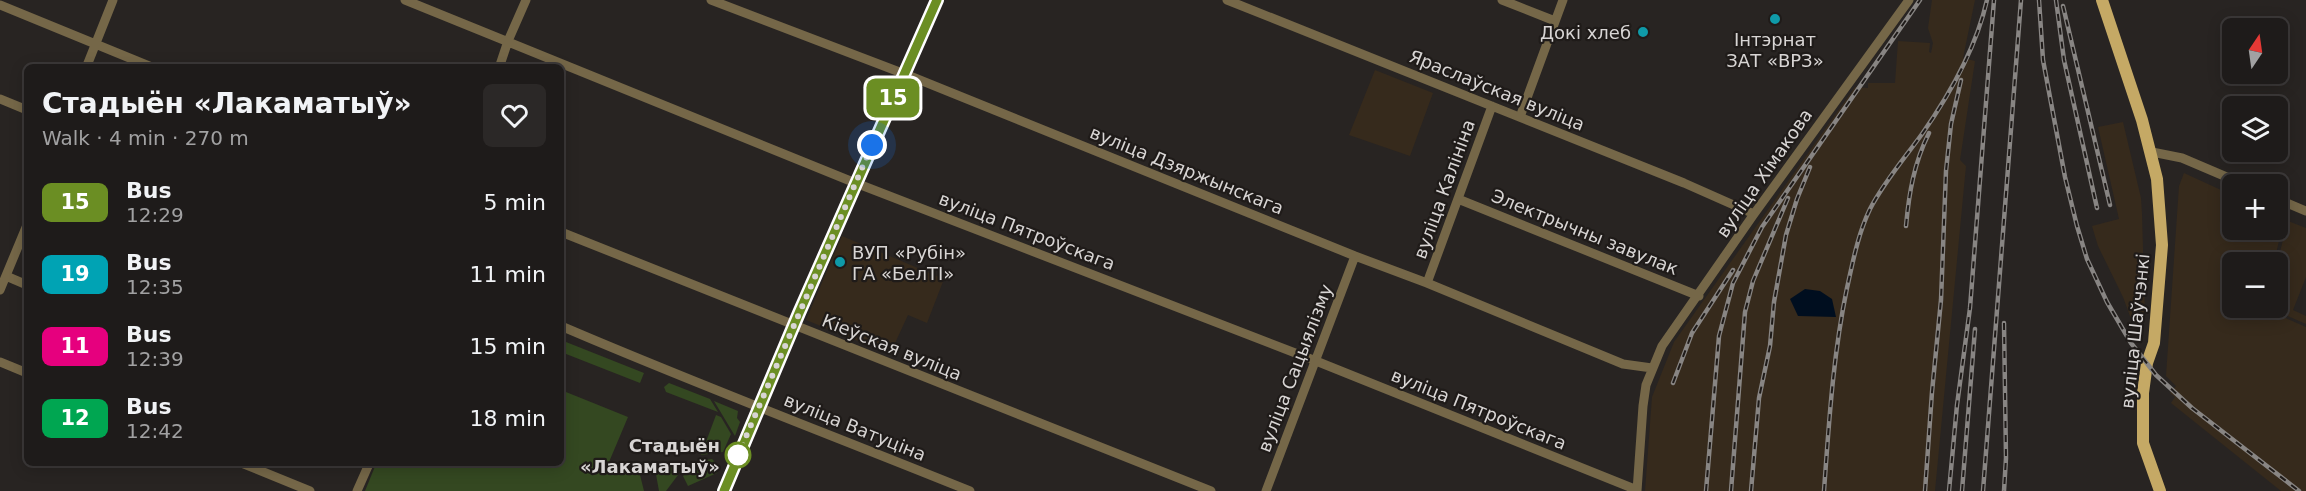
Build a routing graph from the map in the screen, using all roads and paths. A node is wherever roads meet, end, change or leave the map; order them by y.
1 (113, 0) edge
2 (405, 0) edge
3 (526, 0) edge
4 (711, 0) edge
5 (937, 0) edge
6 (1227, 0) edge
7 (1502, 0) edge
8 (1563, 0) edge
9 (1909, 0) edge
10 (2102, 0) edge
11 (0, 5) edge
12 (1555, 21) junction
13 (508, 41) junction
14 (95, 44) junction
15 (88, 64) edge
16 (144, 64) edge
17 (500, 64) edge
18 (904, 74) junction
19 (0, 99) edge
20 (1492, 106) junction
21 (24, 109) edge
22 (1520, 117) junction
23 (2152, 152) junction
24 (2222, 175) edge
25 (856, 182) junction
26 (1458, 199) junction
27 (2288, 204) edge
28 (2306, 211) edge
29 (1754, 214) junction
30 (24, 232) edge
31 (564, 232) edge
32 (1355, 256) junction
33 (6, 276) junction
34 (1427, 282) junction
35 (24, 284) edge
36 (0, 290) edge
37 (1699, 296) junction
38 (794, 325) junction
39 (564, 327) edge
40 (1316, 361) junction
41 (0, 362) edge
42 (1652, 368) junction
43 (24, 372) edge
44 (759, 406) junction
45 (249, 466) edge
46 (368, 466) edge
47 (310, 491) edge
48 (357, 491) edge
49 (724, 491) edge
50 (970, 491) edge
51 (1211, 491) edge
52 (1266, 491) edge
53 (1637, 491) edge
54 (2160, 491) edge

1 - 14 street
2 - 13 street, вуліца Пятроўскага
3 - 13 street
4 - 18 street, вуліца Дзяржынскага
5 - 18 main road
6 - 20 street, Яраслаўская вуліца
7 - 12 street
8 - 12 street
9 - 29 street, вуліца Хімакова
10 - 23 main road, вуліца Шаўчэнкі
11 - 14 street
12 - 22 street
13 - 17 street
13 - 25 street, вуліца Пятроўскага
14 - 15 street
14 - 16 street
18 - 25 main road
18 - 32 street, вуліца Дзяржынскага
19 - 21 street
20 - 22 street, Яраслаўская вуліца
20 - 26 street, вуліца Калініна
22 - 29 street, Яраслаўская вуліца
23 - 24 street
23 - 54 main road, вуліца Шаўчэнкі
25 - 38 main road
25 - 40 street, вуліца Пятроўскага
26 - 34 street, вуліца Калініна
26 - 37 street, Электрычны завулак
27 - 28 street
29 - 37 street, вуліца Хімакова
30 - 33 street
31 - 38 street, Кіеўская вуліца
32 - 34 street, вуліца Дзяржынскага
32 - 40 street, вуліца Сацыялізму
33 - 35 street
33 - 36 street
34 - 42 street, вуліца Дзяржынскага
37 - 42 street, вуліца Хімакова
38 - 44 main road
38 - 51 street, Кіеўская вуліца
39 - 44 street, вуліца Ватуціна
40 - 52 street, вуліца Сацыялізму
40 - 53 street, вуліца Пятроўскага
41 - 43 street
42 - 53 street, вуліца Хімакова
44 - 49 main road
44 - 50 street, вуліца Ватуціна
45 - 47 street
46 - 48 street

